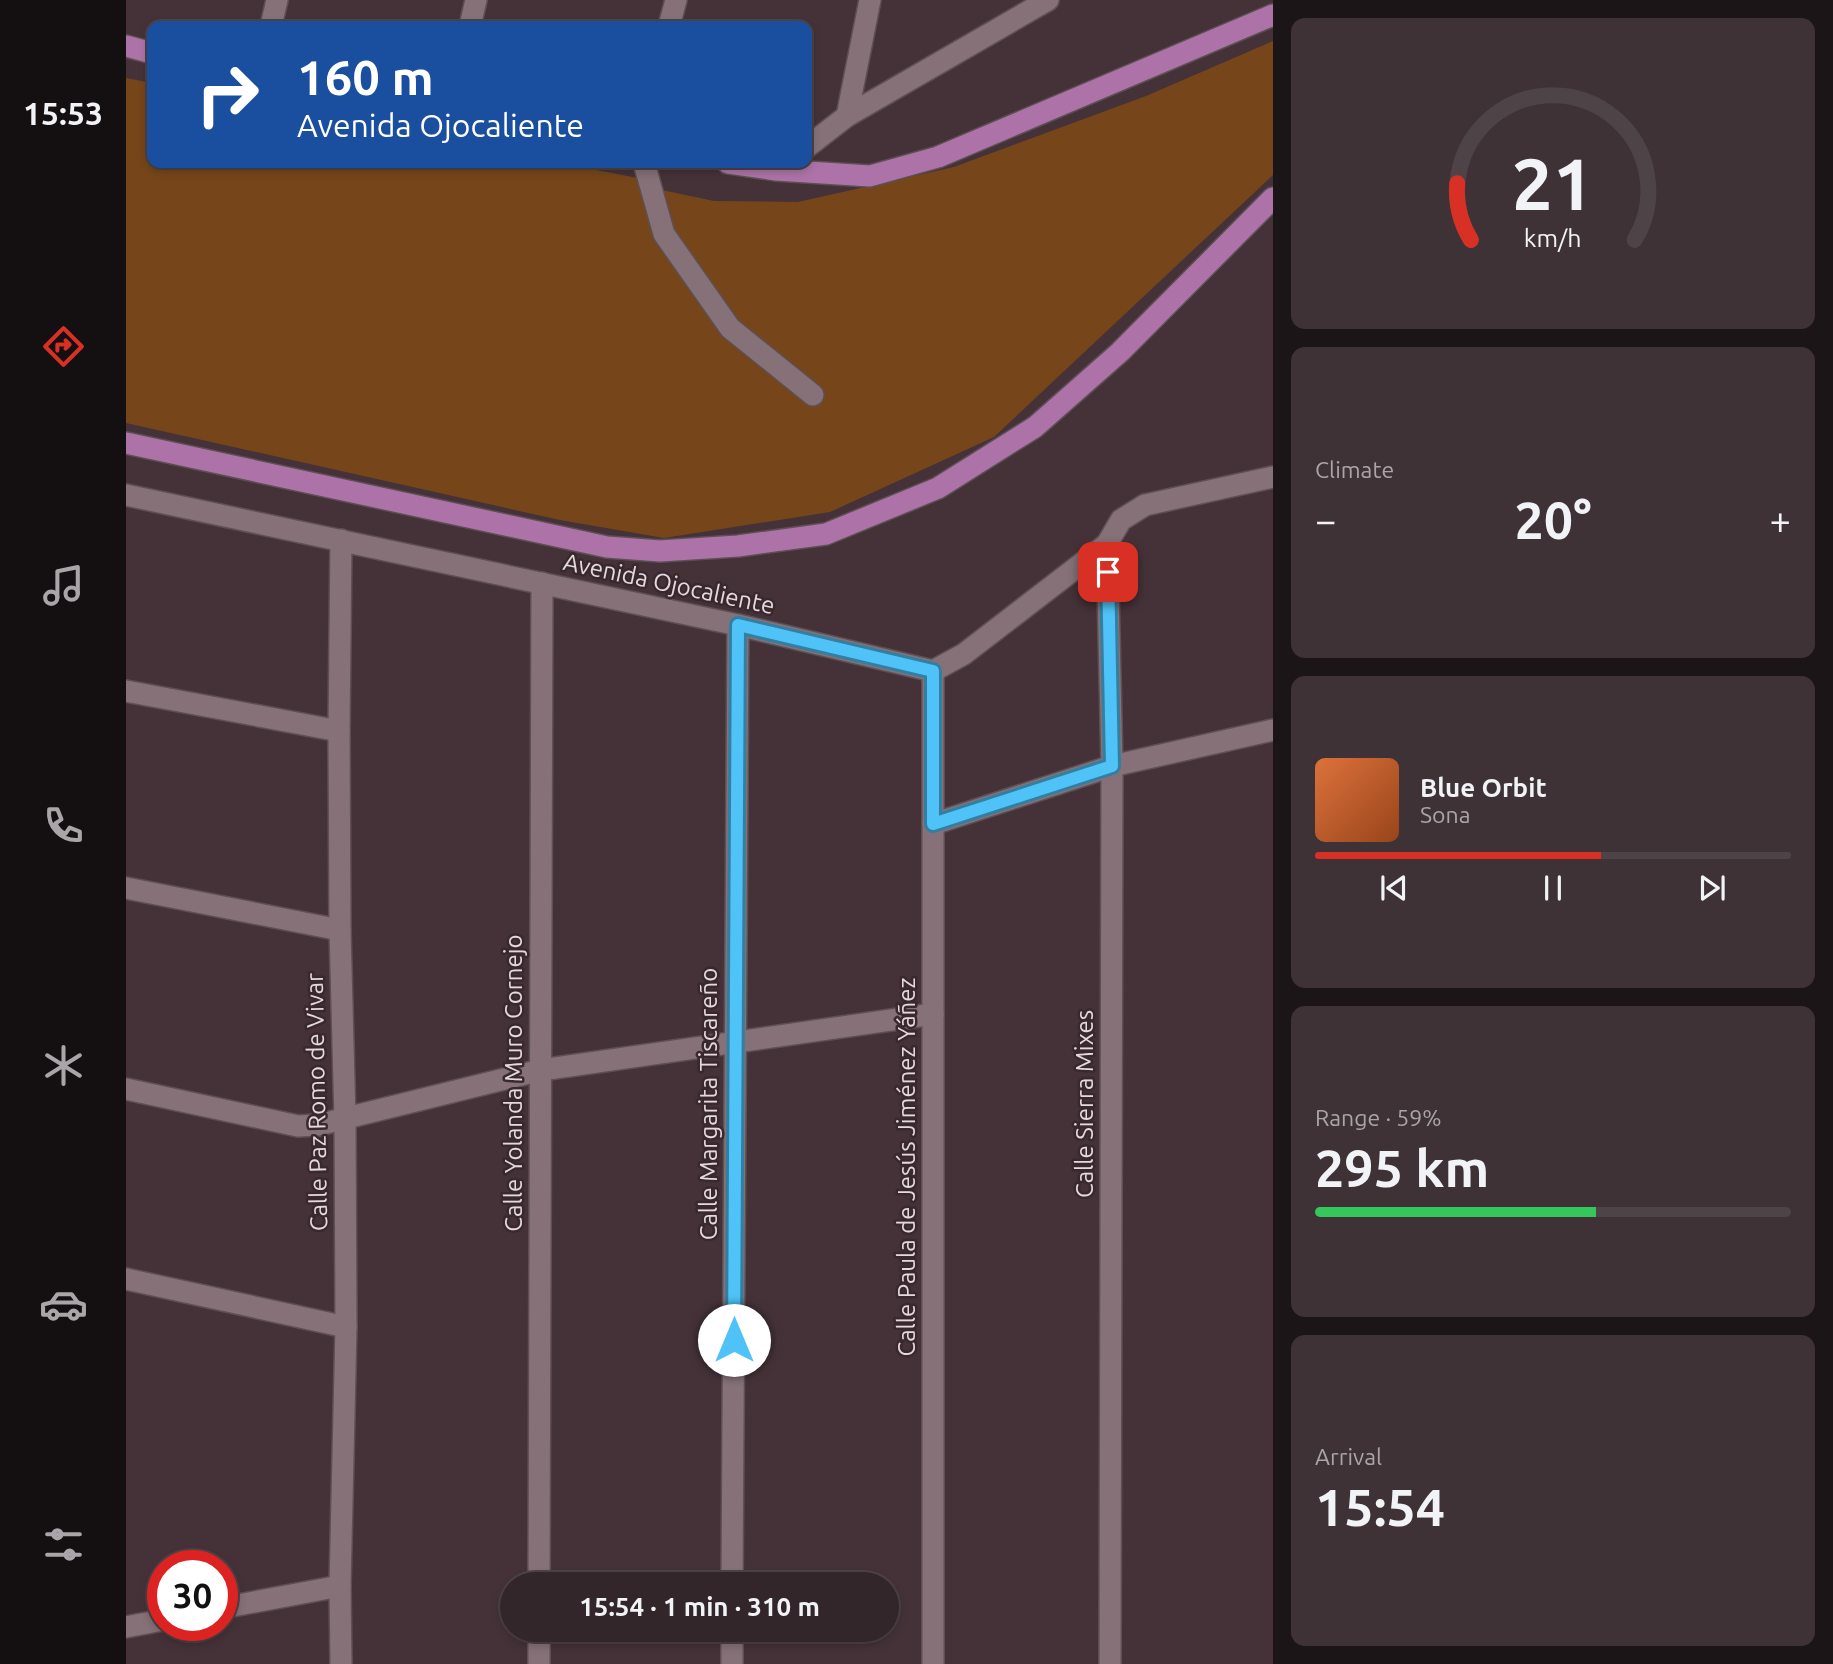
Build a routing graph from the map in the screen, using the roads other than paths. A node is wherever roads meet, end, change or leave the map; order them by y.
1 (277, 0) edge
2 (476, 0) edge
3 (676, 0) edge
4 (870, 0) edge
5 (1048, 0) edge
6 (1273, 15) edge
7 (272, 21) edge
8 (471, 21) edge
9 (670, 21) edge
10 (126, 46) edge
11 (147, 52) edge
12 (847, 116) junction
13 (812, 142) edge
14 (644, 168) edge
15 (799, 168) edge
16 (1273, 198) edge
17 (813, 395) dead end
18 (126, 443) edge
19 (1273, 477) edge
20 (126, 495) edge
21 (341, 540) junction
22 (1107, 544) junction
23 (542, 583) junction
24 (738, 625) junction
25 (933, 671) junction
26 (126, 691) edge
27 (1273, 730) edge
28 (339, 732) junction
29 (1112, 766) junction
30 (933, 824) junction
31 (126, 888) edge
32 (340, 930) junction
33 (933, 1014) junction
34 (735, 1041) junction
35 (541, 1070) junction
36 (126, 1089) edge
37 (345, 1119) junction
38 (126, 1279) edge
39 (346, 1327) junction
40 (539, 1572) edge
41 (732, 1572) edge
42 (340, 1586) junction
43 (238, 1605) edge
44 (147, 1623) edge
45 (126, 1627) edge
46 (539, 1642) edge
47 (732, 1642) edge
48 (341, 1664) edge
49 (538, 1664) edge
50 (732, 1664) edge
51 (933, 1664) edge
52 (1110, 1664) edge

1 - 7 street
2 - 8 street
3 - 9 street
4 - 12 street
5 - 12 street
6 - 15 main road
10 - 11 main road
12 - 13 street
14 - 17 street
16 - 18 main road, Avenida Ojocaliente
19 - 22 street
20 - 21 street, Avenida Ojocaliente
21 - 23 street, Avenida Ojocaliente
21 - 28 street, Calle Paz Romo de Vivar
22 - 25 street
22 - 29 street, Calle Sierra Mixes
23 - 24 street, Avenida Ojocaliente
23 - 35 street, Calle Yolanda Muro Cornejo
24 - 25 street, Avenida Ojocaliente
24 - 34 street, Calle Margarita Tiscareño
25 - 30 street, Calle Paula de Jesús Jiménez Yáñez
26 - 28 street
27 - 29 street
28 - 32 street, Calle Paz Romo de Vivar
29 - 30 street
29 - 52 street, Calle Sierra Mixes
30 - 33 street, Calle Paula de Jesús Jiménez Yáñez
31 - 32 street
32 - 37 street, Calle Paz Romo de Vivar
33 - 34 street
33 - 51 street, Calle Paula de Jesús Jiménez Yáñez
34 - 35 street
34 - 41 street, Calle Margarita Tiscareño
35 - 37 street
35 - 40 street, Calle Yolanda Muro Cornejo
36 - 37 street
37 - 39 street, Calle Paz Romo de Vivar
38 - 39 street
39 - 42 street, Calle Paz Romo de Vivar
42 - 43 street
42 - 48 street, Calle Paz Romo de Vivar
44 - 45 street
46 - 49 street
47 - 50 street

